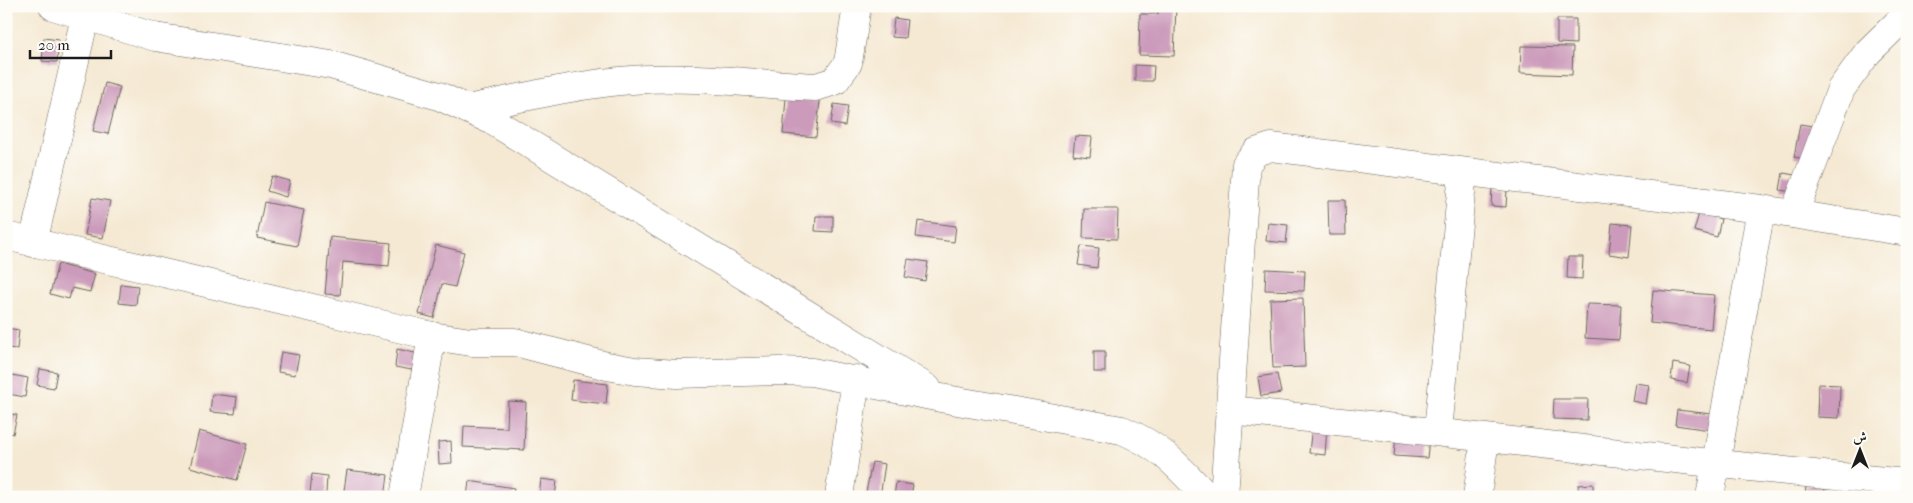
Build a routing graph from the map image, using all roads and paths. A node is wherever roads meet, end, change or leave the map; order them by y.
1 (53, 6) edge
2 (857, 6) edge
3 (1907, 14) edge
4 (85, 17) junction
5 (467, 109) junction
6 (1464, 172) junction
7 (1761, 209) junction
8 (1794, 214) junction
9 (1907, 232) edge
10 (6, 236) edge
11 (33, 243) junction
12 (432, 336) junction
13 (856, 379) junction
14 (946, 400) junction
15 (1230, 410) junction
16 (1438, 431) junction
17 (1485, 439) junction
18 (1714, 465) junction
19 (1907, 483) edge
20 (404, 497) edge
21 (839, 497) edge
22 (1207, 497) edge
23 (1224, 497) edge
24 (1477, 497) edge
25 (1710, 497) edge

1 - 4 street
2 - 5 street
3 - 8 street
4 - 5 street
4 - 11 street
5 - 14 street
6 - 7 street
6 - 15 street
6 - 16 street
7 - 8 street
7 - 18 street
8 - 9 street
10 - 11 street
11 - 12 street
12 - 13 street
12 - 20 street
13 - 14 street
13 - 21 street
14 - 22 street
15 - 16 street
15 - 23 street
16 - 17 street
17 - 18 street
17 - 24 street
18 - 19 street
18 - 25 street

